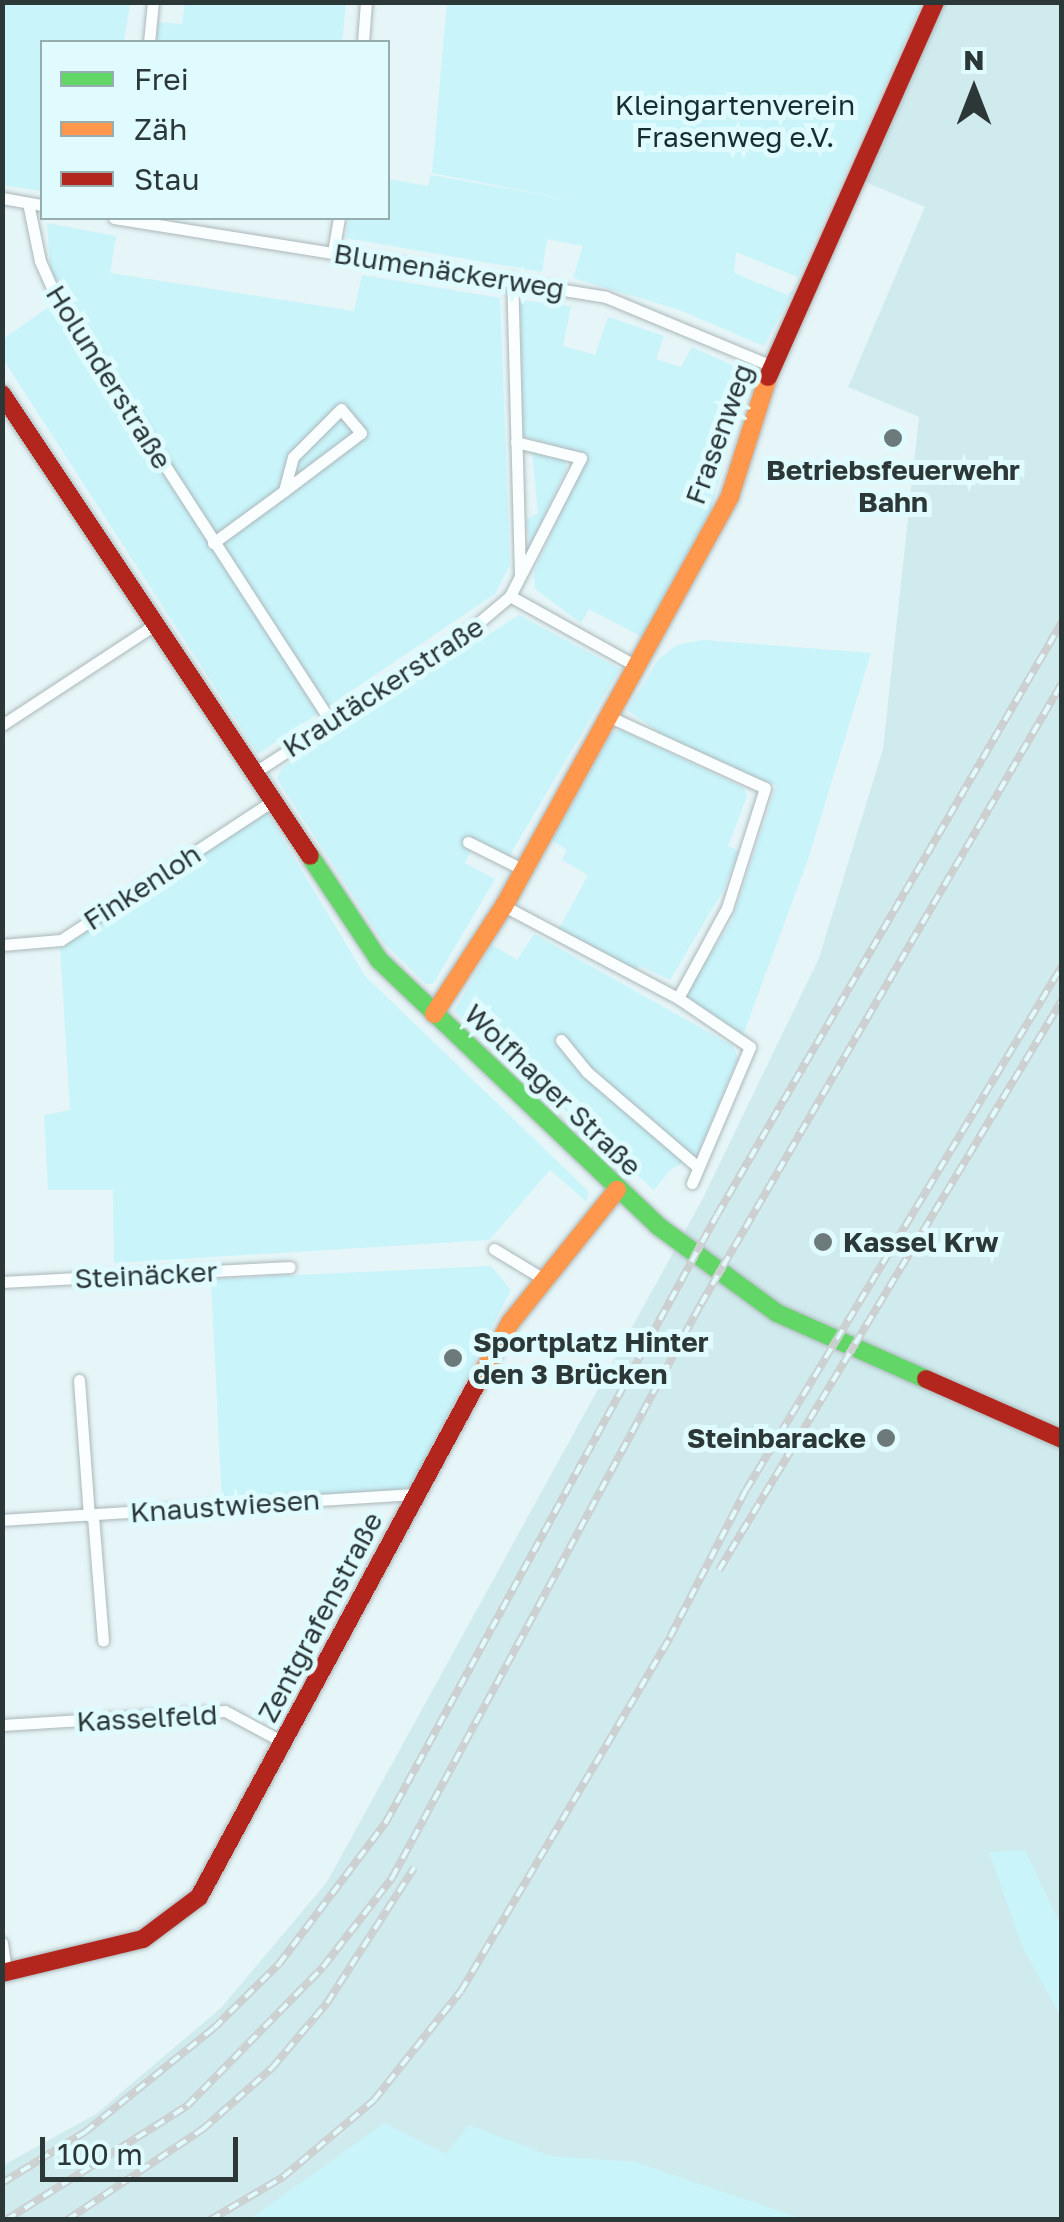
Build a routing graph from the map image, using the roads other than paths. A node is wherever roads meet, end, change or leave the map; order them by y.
1 (152, 2) edge
2 (366, 2) edge
3 (935, 2) edge
4 (149, 40) edge
5 (363, 40) edge
6 (2, 198) edge
7 (28, 203) junction
8 (40, 205) edge
9 (135, 220) edge
10 (339, 220) edge
11 (333, 252) junction
12 (512, 280) junction
13 (772, 366) junction
14 (2, 394) edge
15 (516, 442) junction
16 (284, 491) junction
17 (212, 543) junction
18 (520, 576) junction
19 (510, 596) junction
20 (150, 621) junction
21 (638, 667) junction
22 (610, 717) junction
23 (332, 722) junction
24 (2, 725) edge
25 (252, 774) junction
26 (271, 802) junction
27 (468, 842) dead end
28 (524, 870) junction
29 (504, 906) junction
30 (2, 945) edge
31 (678, 998) junction
32 (434, 1014) junction
33 (561, 1040) dead end
34 (698, 1168) junction
35 (692, 1184) dead end
36 (617, 1190) junction
37 (494, 1249) dead end
38 (290, 1267) dead end
39 (542, 1278) junction
40 (2, 1282) edge
41 (79, 1380) dead end
42 (1062, 1439) edge
43 (417, 1494) junction
44 (91, 1516) junction
45 (2, 1520) edge
46 (103, 1641) dead end
47 (2, 1725) edge
48 (284, 1743) junction
49 (2, 1943) edge
50 (4, 1973) edge

1 - 4 street
2 - 5 street
3 - 13 street, Frasenweg
6 - 7 street
7 - 8 street
7 - 17 street, Holunderstraße
9 - 11 street, Blumenäckerweg
10 - 11 street
11 - 12 street, Blumenäckerweg
12 - 13 street, Blumenäckerweg
12 - 15 street, Krautäckerstraße
13 - 21 street, Frasenweg
14 - 20 street, Wolfhager Straße
15 - 18 street, Krautäckerstraße
15 - 18 street, Krautäckerstraße
16 - 16 street
16 - 17 street
17 - 23 street, Holunderstraße
18 - 19 street, Krautäckerstraße
19 - 21 street, Krautäckerstraße
19 - 23 street, Krautäckerstraße
20 - 24 street
20 - 25 street, Wolfhager Straße
21 - 22 street, Frasenweg
22 - 28 street, Frasenweg
22 - 31 street
23 - 25 street, Krautäckerstraße
25 - 26 street, Wolfhager Straße
26 - 30 street, Finkenloh
26 - 32 street, Wolfhager Straße
27 - 28 street
28 - 29 street, Frasenweg
29 - 31 street
29 - 32 street, Frasenweg
31 - 34 street
32 - 36 street, Wolfhager Straße
33 - 34 street, Wolfhager Straße
34 - 35 street
36 - 39 street, Zentgrafenstraße
36 - 42 street, Wolfhager Straße
37 - 39 street
38 - 40 street, Steinäcker
39 - 43 street, Zentgrafenstraße
41 - 44 street, Knaustwiesen
43 - 44 street, Knaustwiesen
43 - 48 street, Zentgrafenstraße
44 - 45 street, Knaustwiesen
44 - 46 street, Knaustwiesen
47 - 48 street, Kasselfeld
48 - 50 street, Zentgrafenstraße
49 - 50 street

